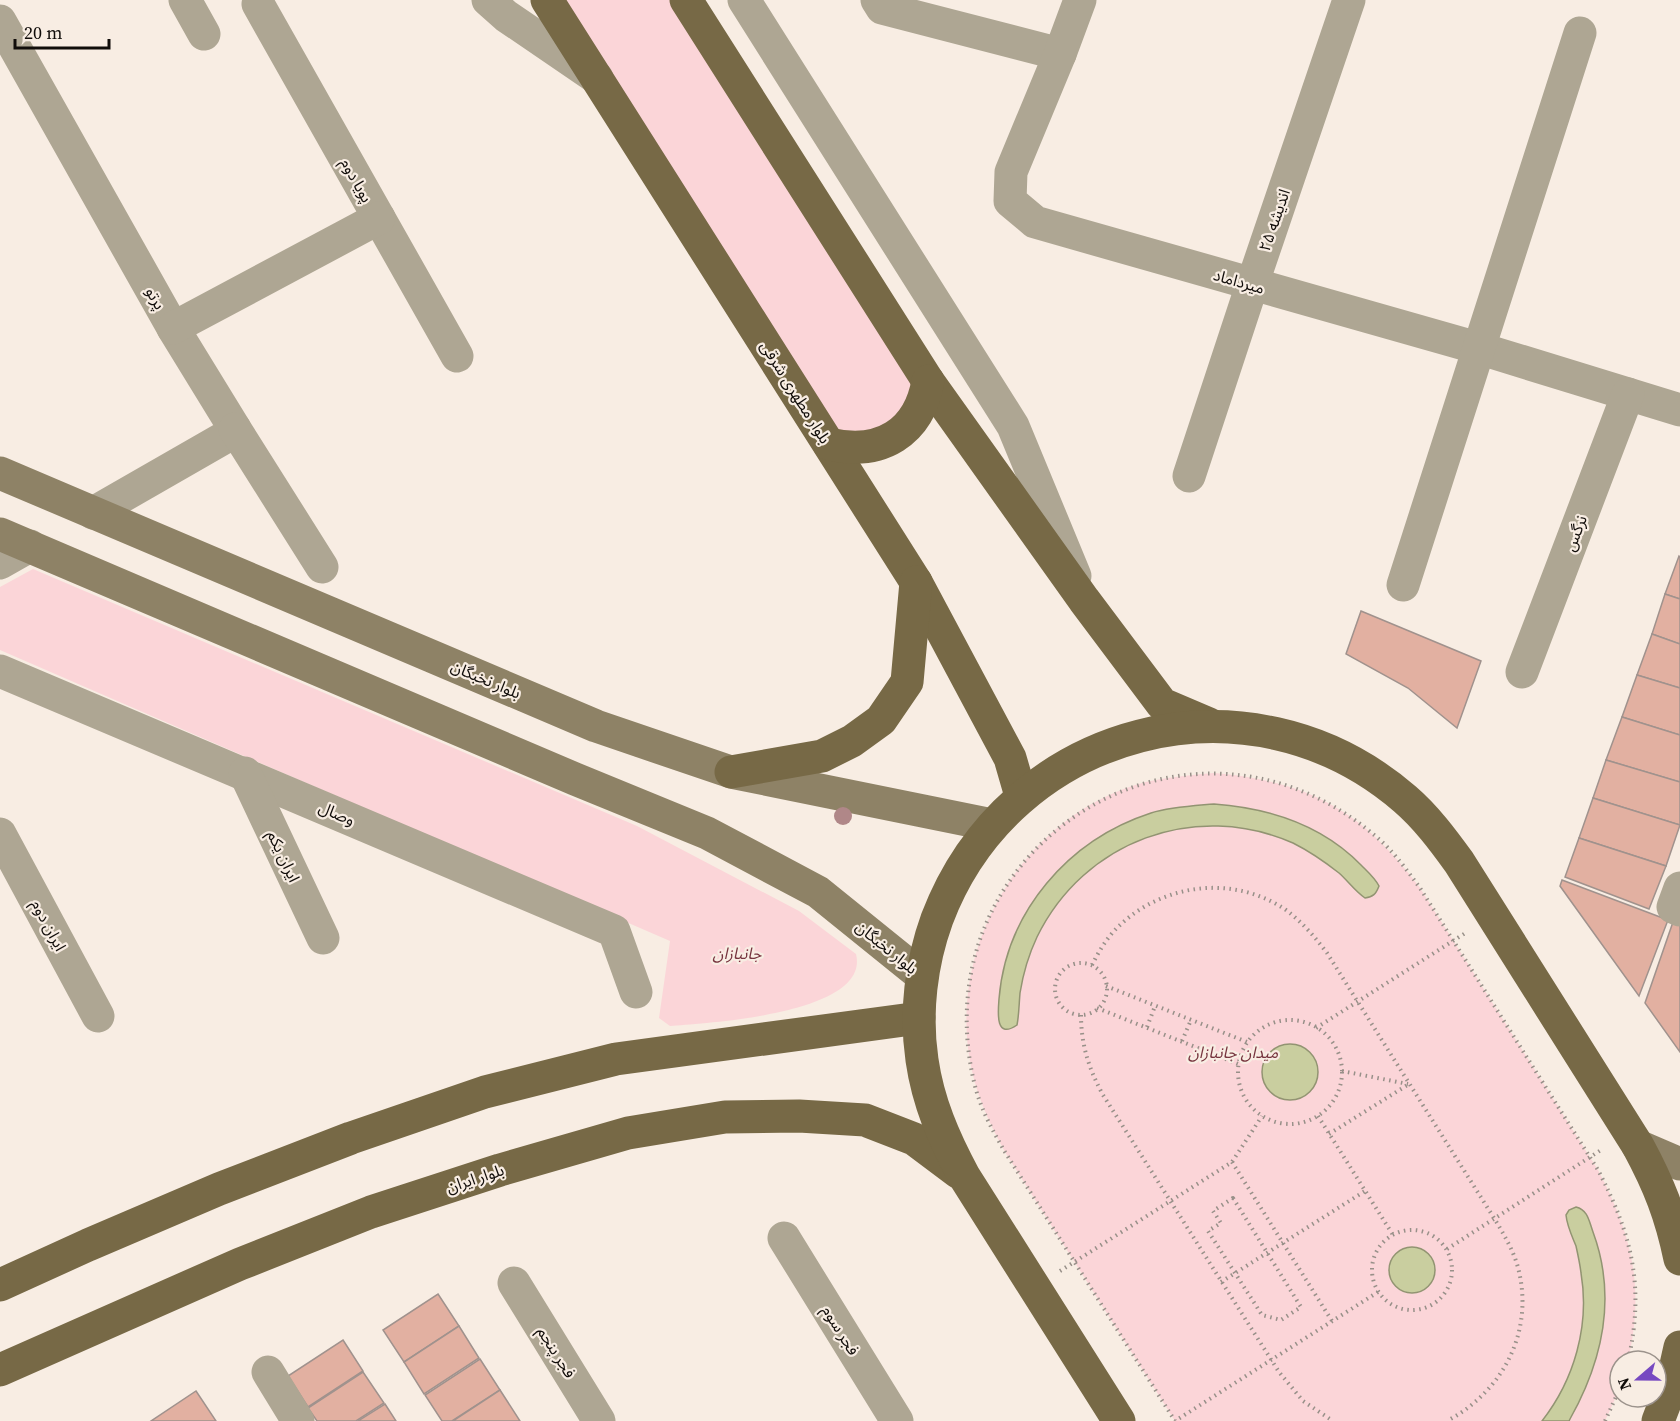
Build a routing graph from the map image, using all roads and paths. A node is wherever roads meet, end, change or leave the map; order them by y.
1 (185, 0) edge
2 (488, 0) edge
3 (547, 0) edge
4 (686, 0) edge
5 (694, 0) edge
6 (744, 0) edge
7 (878, 0) edge
8 (1080, 0) edge
9 (1349, 0) edge
10 (258, 4) dead end
11 (0, 21) edge
12 (1580, 33) dead end
13 (204, 34) dead end
14 (711, 38) junction
15 (1060, 54) junction
16 (597, 78) junction
17 (379, 218) junction
18 (1252, 285) junction
19 (173, 328) junction
20 (1478, 348) junction
21 (457, 356) dead end
22 (928, 381) junction
23 (1628, 394) junction
24 (1680, 410) edge
25 (235, 429) junction
26 (829, 444) junction
27 (0, 473) edge
28 (1189, 476) dead end
29 (93, 513) junction
30 (0, 534) edge
31 (30, 546) junction
32 (0, 563) edge
33 (322, 567) dead end
34 (916, 582) junction
35 (1403, 585) dead end
36 (1084, 600) junction
37 (0, 671) edge
38 (1522, 672) dead end
39 (1214, 726) junction
40 (731, 772) junction
41 (245, 773) junction
42 (1021, 796) junction
43 (992, 825) junction
44 (0, 834) edge
45 (1493, 916) junction
46 (323, 938) dead end
47 (1453, 940) junction
48 (1092, 965) junction
49 (922, 976) junction
50 (1106, 986) junction
51 (636, 992) dead end
52 (1357, 1001) junction
53 (1155, 1006) junction
54 (1097, 1008) junction
55 (1081, 1015) junction
56 (98, 1017) dead end
57 (919, 1018) junction
58 (1191, 1020) junction
59 (1147, 1028) junction
60 (1316, 1028) junction
61 (1182, 1041) junction
62 (1247, 1042) junction
63 (1238, 1064) junction
64 (1342, 1071) junction
65 (1409, 1084) junction
66 (1262, 1116) junction
67 (1318, 1116) junction
68 (1329, 1134) junction
69 (1634, 1139) junction
70 (1590, 1157) junction
71 (1232, 1162) junction
72 (1680, 1164) edge
73 (964, 1176) junction
74 (1365, 1191) junction
75 (1170, 1202) junction
76 (1494, 1218) junction
77 (1393, 1235) junction
78 (784, 1238) dead end
79 (1283, 1243) junction
80 (1447, 1249) junction
81 (1267, 1253) junction
82 (1680, 1259) edge
83 (1075, 1262) junction
84 (1235, 1273) junction
85 (1221, 1282) junction
86 (514, 1283) dead end
87 (0, 1285) edge
88 (1035, 1288) junction
89 (1378, 1292) junction
90 (1332, 1321) junction
91 (1680, 1347) edge
92 (1631, 1349) edge
93 (1270, 1360) junction
94 (0, 1370) edge
95 (268, 1372) dead end
96 (1680, 1408) edge
97 (298, 1421) edge
98 (599, 1421) edge
99 (897, 1421) edge
100 (1119, 1421) edge
101 (1333, 1421) edge
102 (1446, 1421) edge
103 (1660, 1421) edge

1 - 13 street
2 - 16 street
3 - 16 main road, بلوار مطهری شرقی
4 - 14 main road
5 - 14 street
6 - 36 street
7 - 15 street
8 - 15 street, میرداماد
9 - 18 street, اندیشه ۲۵
10 - 17 street, پویا دوم
11 - 19 street, پرتو
12 - 20 street
14 - 22 main road
15 - 18 street, میرداماد
16 - 26 main road, بلوار مطهری شرقی
17 - 19 street
17 - 21 street, پویا دوم
18 - 20 street, میرداماد
18 - 28 street, اندیشه ۲۵
19 - 25 street, پرتو
20 - 23 street, میرداماد
20 - 35 street
22 - 26 main road
22 - 36 main road
23 - 24 street, میرداماد
23 - 38 street, نرگس
25 - 29 street
25 - 33 street, پرتو
26 - 34 main road, بلوار مطهری شرقی
27 - 29 main road, بلوار نخبگان
29 - 40 main road, بلوار نخبگان
30 - 31 main road, بلوار نخبگان
31 - 32 street
31 - 49 main road, بلوار نخبگان
34 - 40 main road
34 - 42 main road, بلوار مطهری شرقی
36 - 39 main road
37 - 41 street, وصال
39 - 42 main road
39 - 45 main road
40 - 43 main road, بلوار نخبگان
41 - 46 street, ایران یکم
41 - 51 street, وصال
42 - 43 main road
43 - 49 main road
44 - 56 street, ایران دوم
45 - 47 path
45 - 69 main road
47 - 52 path
47 - 70 path
47 - 83 path
48 - 50 path
48 - 52 path
48 - 55 path
49 - 57 main road
50 - 53 path
50 - 54 path
52 - 60 path
52 - 65 path
53 - 58 path
53 - 59 path
54 - 55 path
54 - 59 path
55 - 75 path
57 - 73 main road
57 - 87 main road
58 - 61 path
58 - 62 path
59 - 61 path
60 - 62 path
60 - 64 path
61 - 63 path
62 - 63 path
63 - 66 path
64 - 65 path
64 - 67 path
65 - 68 path
65 - 76 path
66 - 67 path
66 - 71 path
67 - 68 path
68 - 74 path
69 - 70 path
69 - 72 main road
69 - 82 main road
70 - 76 path
70 - 92 path
71 - 75 path
71 - 79 path
73 - 88 main road
73 - 94 main road, بلوار ایران
74 - 77 path
74 - 79 path
75 - 83 path
75 - 85 path
76 - 80 path
76 - 102 path
77 - 80 path
77 - 89 path
78 - 99 street, فجر سوم
79 - 81 path
79 - 90 path
80 - 89 path
81 - 84 path
81 - 84 path
81 - 84 path
83 - 88 path
83 - 93 path
84 - 85 path
85 - 93 path
86 - 98 street, فجر پنجم
88 - 100 main road
89 - 90 path
90 - 93 path
91 - 103 main road
93 - 101 path
95 - 97 street
96 - 103 main road

